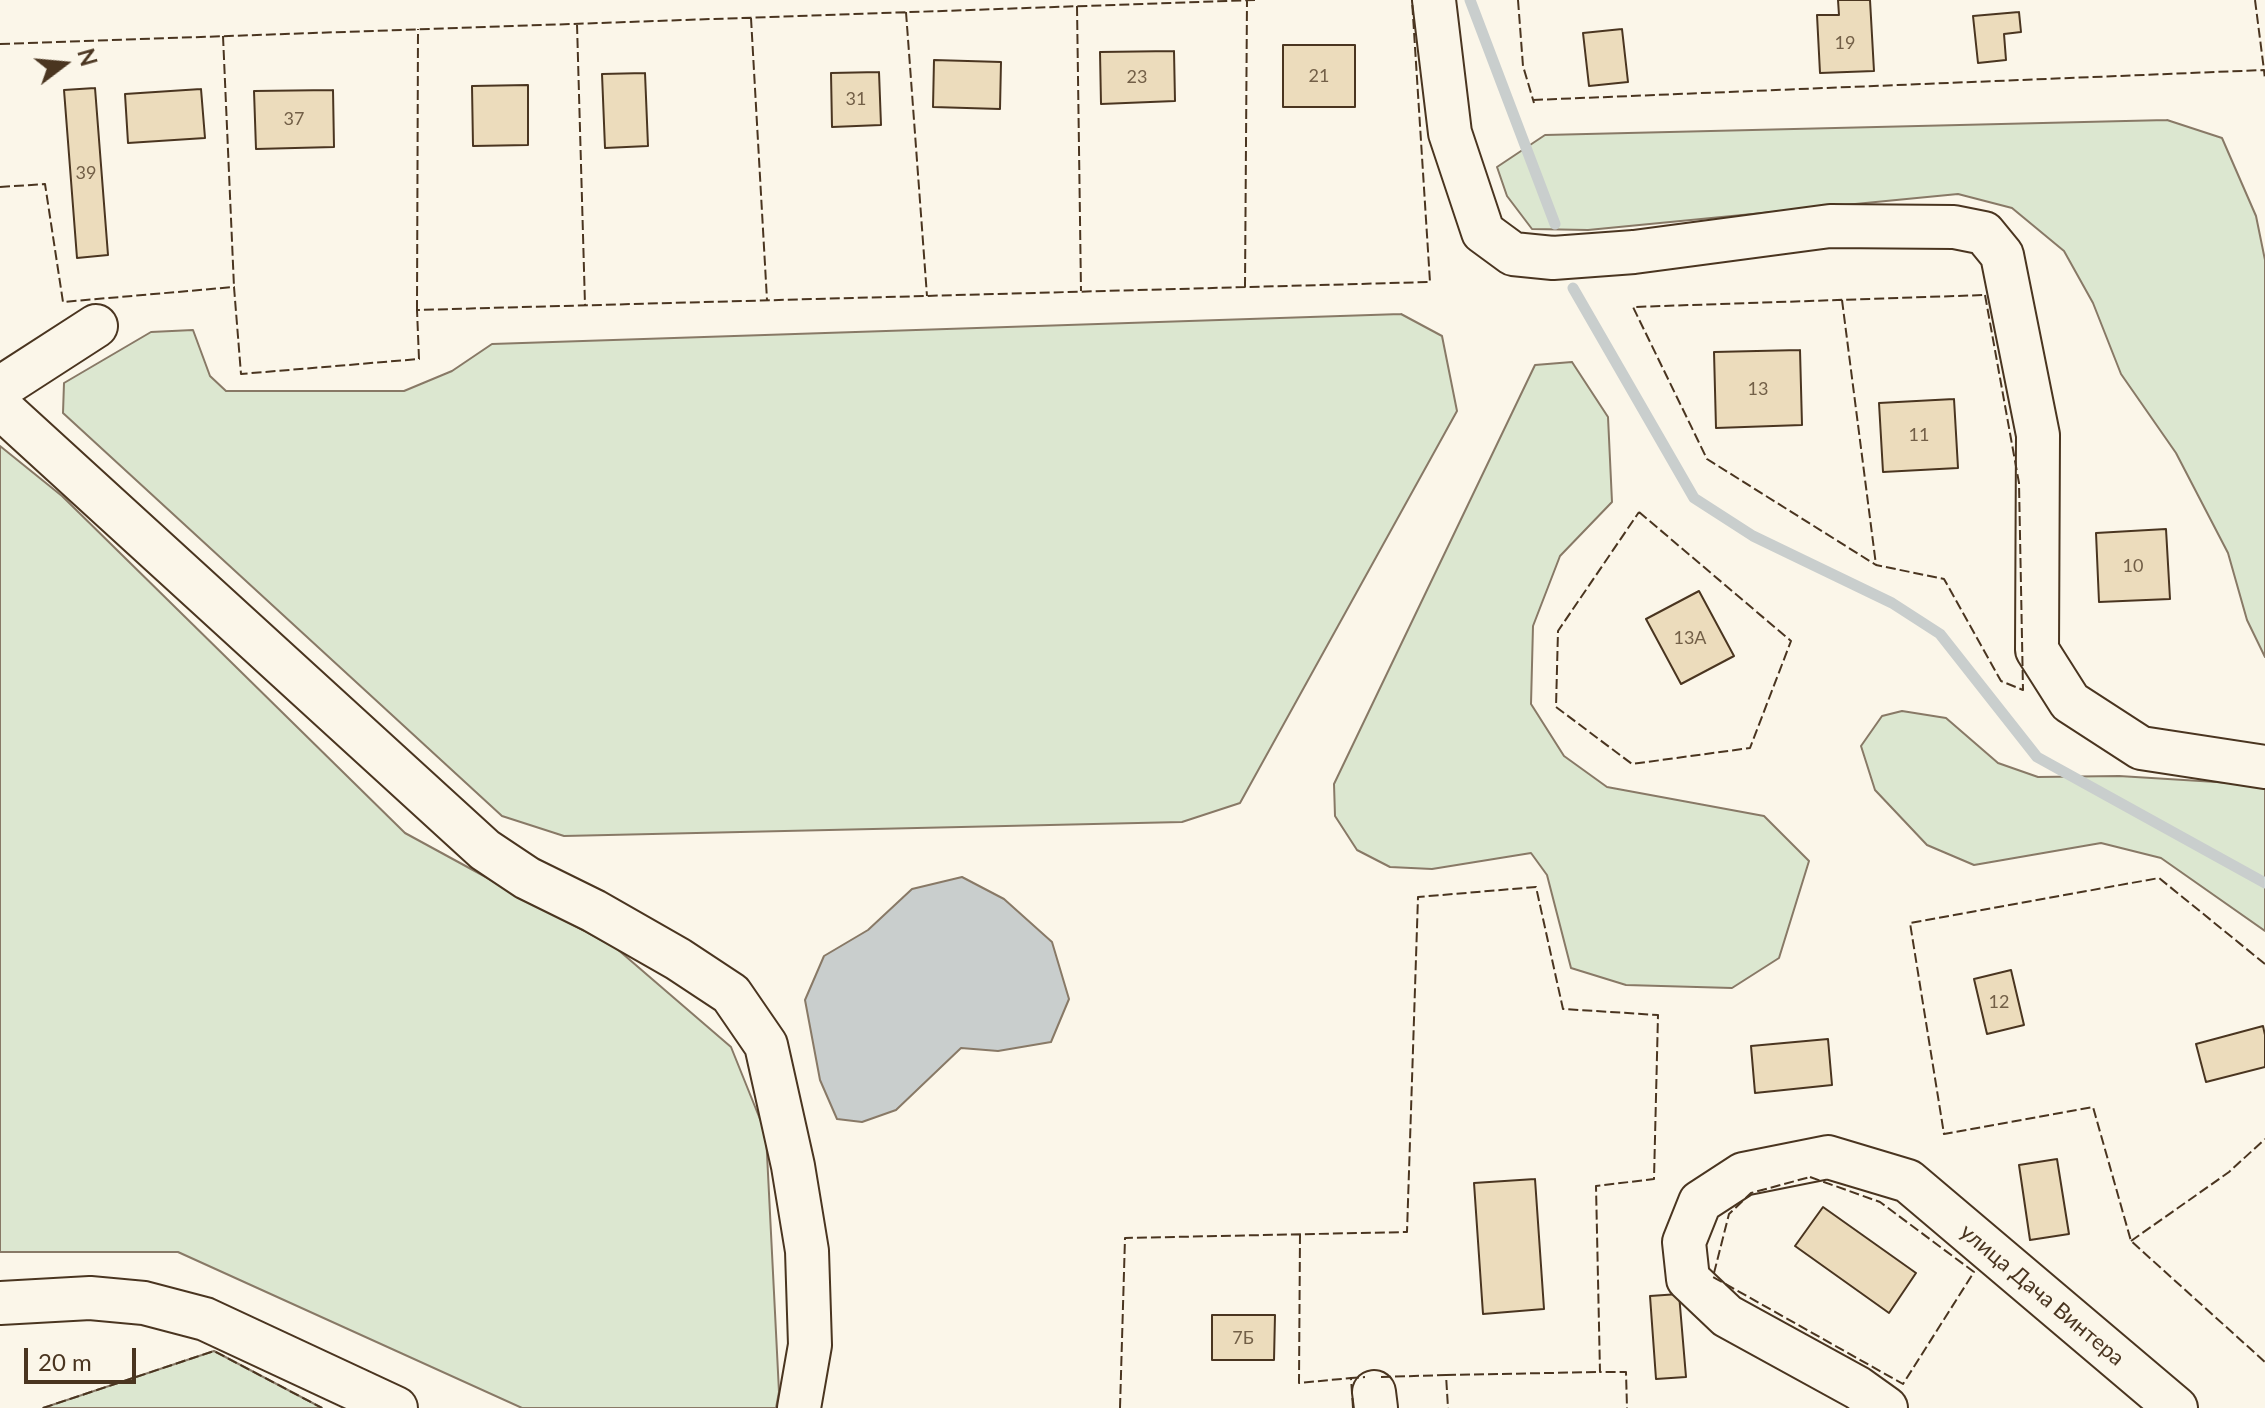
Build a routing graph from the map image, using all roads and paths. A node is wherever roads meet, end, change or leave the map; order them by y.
1 (1434, 0) edge
2 (96, 326) dead end
3 (0, 388) edge
4 (0, 407) edge
5 (2265, 767) edge
6 (0, 1303) edge
7 (396, 1408) edge
8 (799, 1408) edge
9 (1886, 1408) edge
10 (2176, 1408) edge

1 - 5 street
2 - 3 street
4 - 8 street
6 - 7 street
9 - 10 street, улица Дача Винтера

